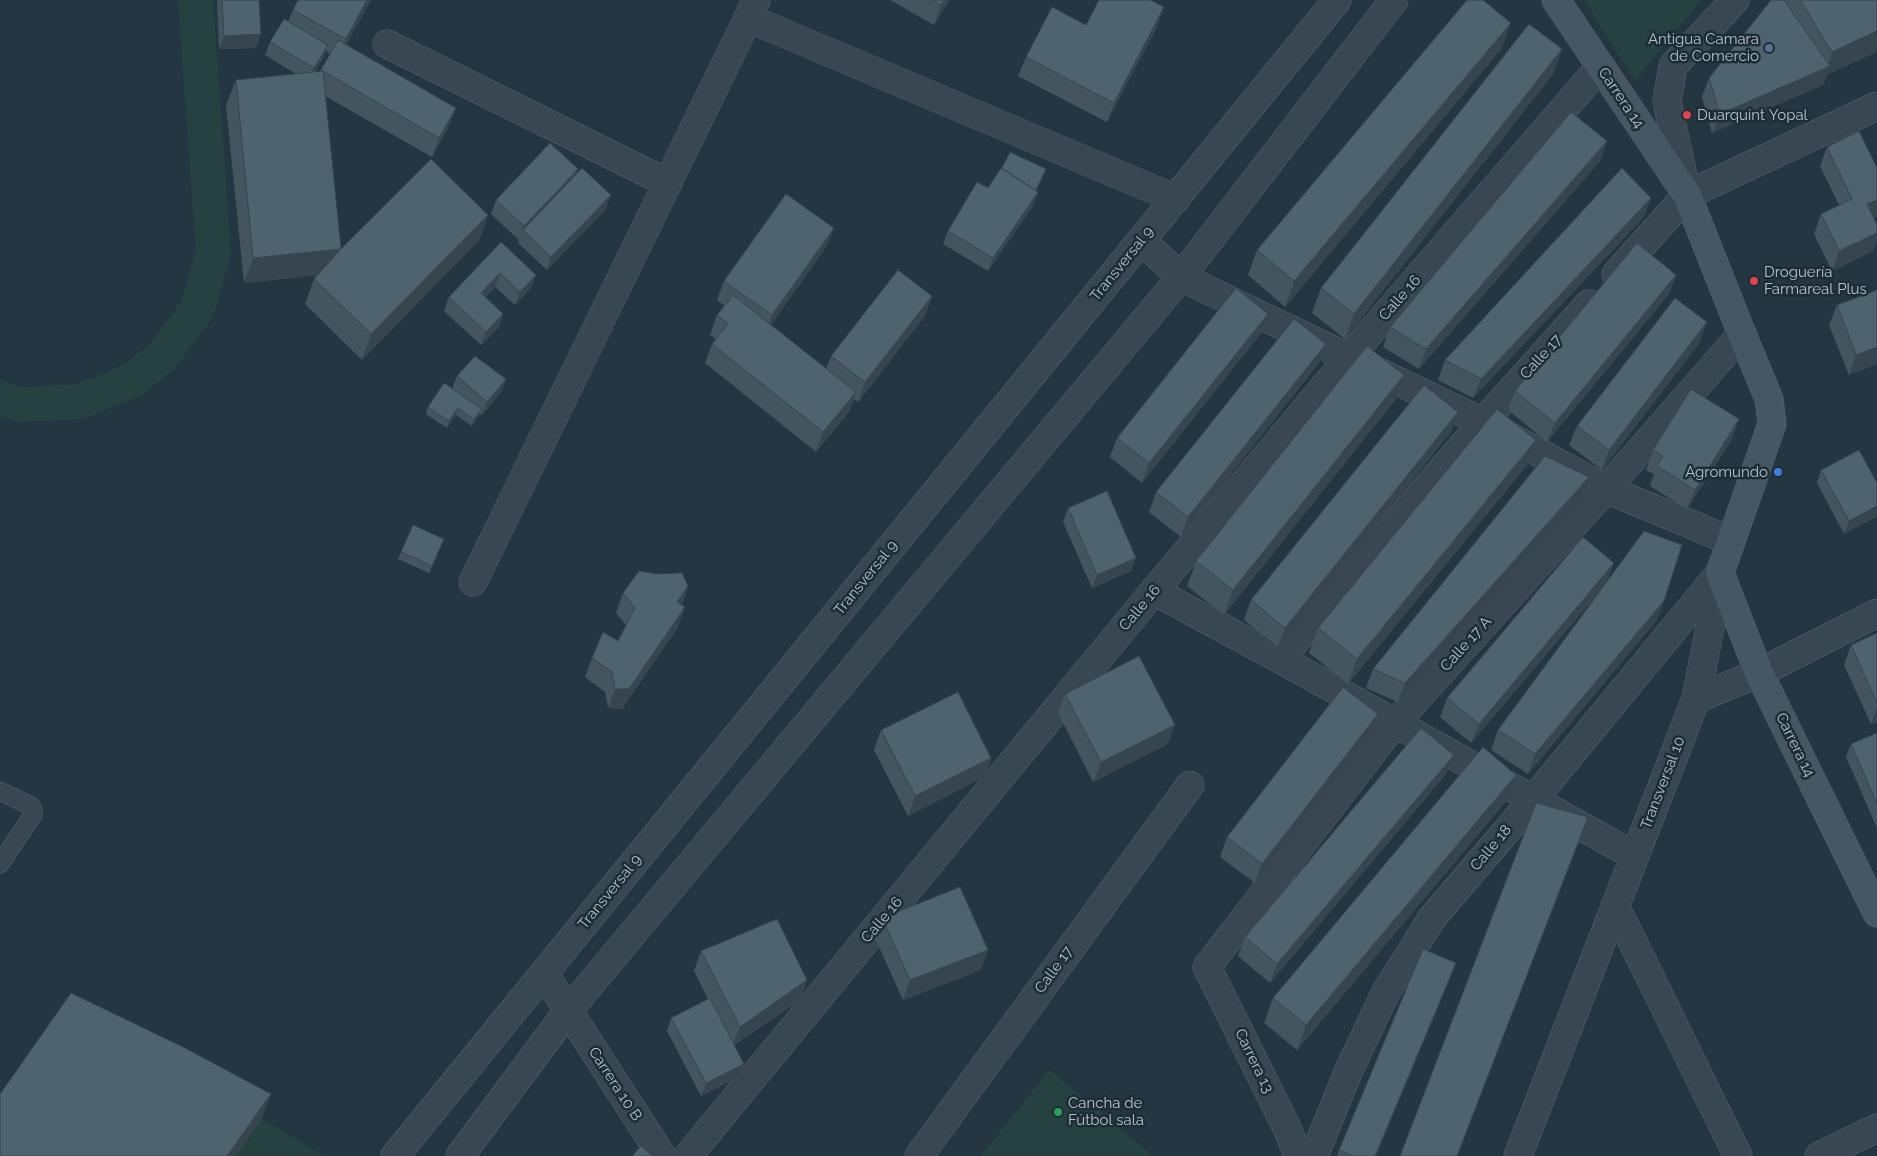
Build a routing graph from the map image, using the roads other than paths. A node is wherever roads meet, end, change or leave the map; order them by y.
1 (1337, 0) edge
2 (1394, 0) edge
3 (1556, 0) edge
4 (1735, 0) edge
5 (752, 9) edge
6 (387, 44) dead end
7 (1600, 67) junction
8 (1877, 106) edge
9 (668, 183) junction
10 (1687, 195) junction
11 (1176, 199) junction
12 (1141, 240) junction
13 (1181, 277) junction
14 (1742, 334) junction
15 (1349, 357) junction
16 (1769, 399) joint
17 (1483, 422) junction
18 (1606, 490) junction
19 (1731, 542) junction
20 (1720, 573) junction
21 (473, 582) dead end
22 (1154, 591) junction
23 (1877, 613) edge
24 (1280, 659) junction
25 (1759, 673) junction
26 (1696, 699) junction
27 (1395, 723) junction
28 (1190, 785) dead end
29 (0, 791) edge
30 (1533, 800) junction
31 (1635, 856) junction
32 (0, 864) edge
33 (1615, 906) junction
34 (1877, 913) edge
35 (1207, 967) joint
36 (544, 973) junction
37 (568, 1011) junction
38 (1877, 1128) edge
39 (395, 1156) edge
40 (460, 1156) edge
41 (662, 1156) edge
42 (688, 1156) edge
43 (919, 1156) edge
44 (1298, 1156) edge
45 (1314, 1156) edge
46 (1518, 1156) edge
47 (1738, 1156) edge
48 (1819, 1156) edge

1 - 11 street, Transversal 9
2 - 13 street
3 - 7 street, Carrera 14
4 - 10 street, Carrera 14
5 - 9 street
5 - 11 street
6 - 9 street
7 - 10 street, Carrera 14
7 - 15 street, Calle 16
8 - 10 street, Calle 17
9 - 21 street
10 - 14 street, Carrera 14
10 - 17 street, Calle 17
11 - 12 street, Transversal 9
12 - 13 street
12 - 36 street, Transversal 9
13 - 15 street
13 - 37 street
14 - 16 street, Carrera 14
14 - 18 street, Calle 17 A
15 - 17 street
15 - 22 street, Calle 16
16 - 19 street, Transversal 10
17 - 18 street
17 - 24 street, Calle 17
18 - 19 street
18 - 27 street, Calle 17 A
19 - 20 street, Transversal 10
20 - 25 street, Carrera 14
20 - 26 street, Transversal 10
20 - 30 street, Calle 18
22 - 24 street
22 - 42 street, Calle 16
23 - 25 street
24 - 27 street
25 - 26 street
25 - 34 street, Carrera 14
26 - 31 street, Transversal 10
27 - 30 street
27 - 35 street, Calle 17 A
28 - 43 street, Calle 17
29 - 32 lane
30 - 31 street
30 - 45 street, Calle 18
31 - 33 street, Transversal 10
33 - 46 street, Transversal 10
33 - 47 street
35 - 44 street, Carrera 13
36 - 37 street, Carrera 10 B
36 - 39 street, Transversal 9
37 - 40 street
37 - 41 street, Carrera 10 B
38 - 48 street

